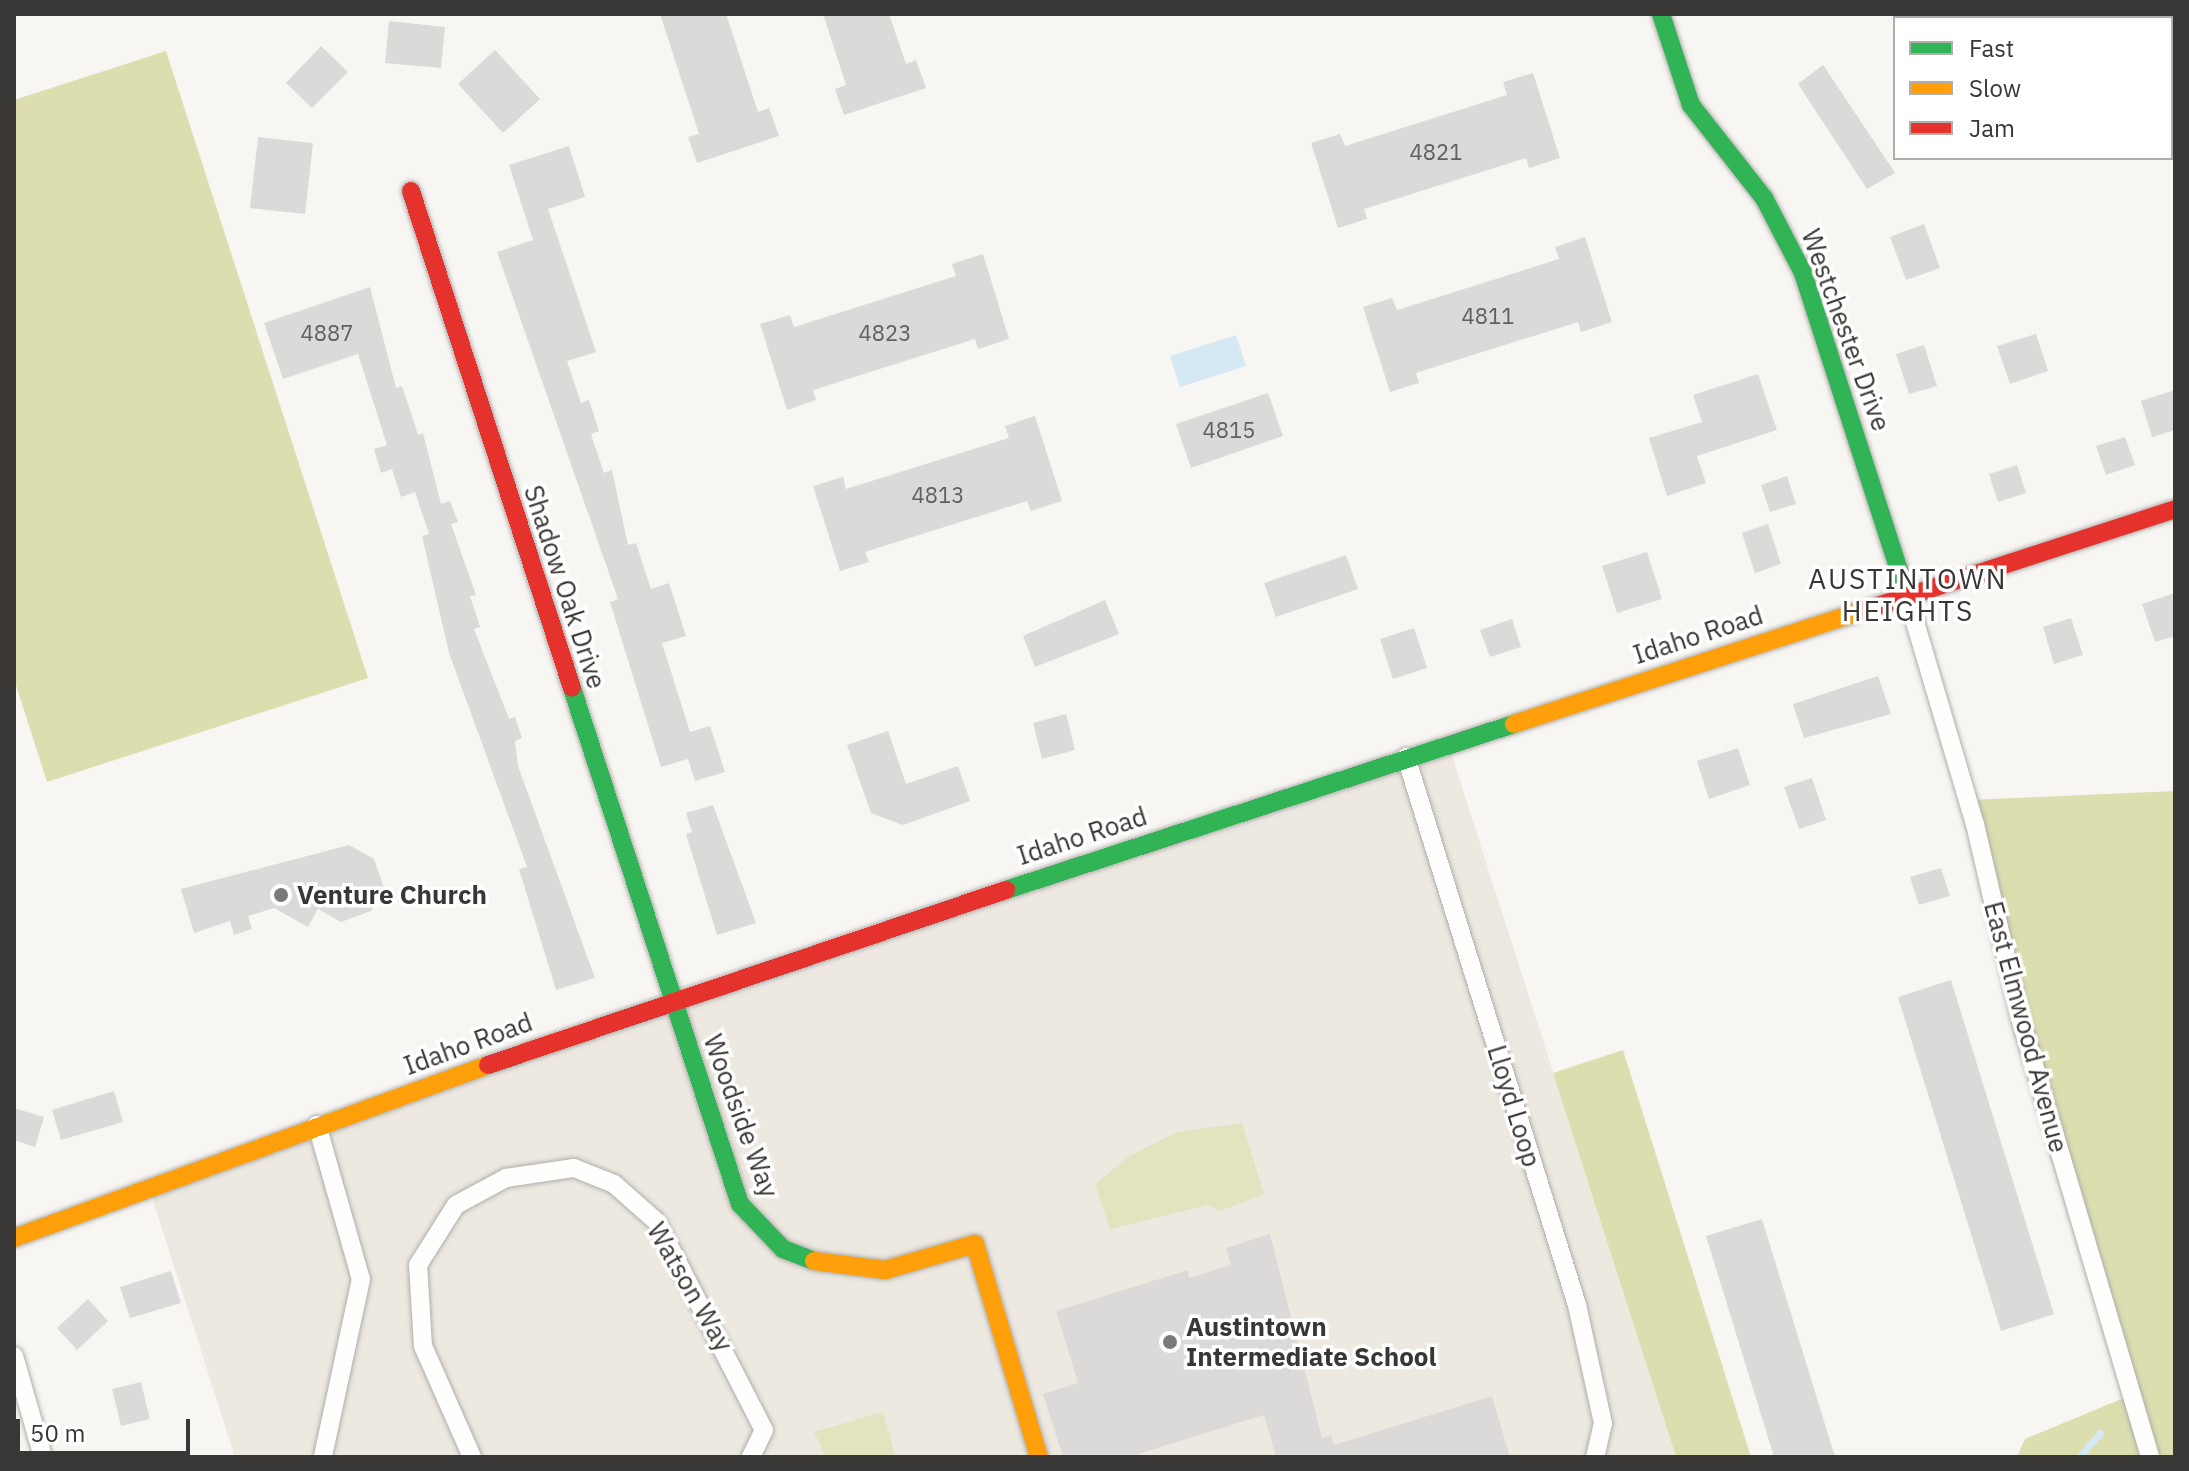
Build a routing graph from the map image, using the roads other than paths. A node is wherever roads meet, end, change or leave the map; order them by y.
1 (1661, 14) edge
2 (411, 191) dead end
3 (2175, 509) edge
4 (1907, 595) junction
5 (1406, 757) junction
6 (670, 999) junction
7 (317, 1125) junction
8 (14, 1238) edge
9 (14, 1356) edge
10 (43, 1457) edge
11 (323, 1457) edge
12 (472, 1457) edge
13 (751, 1457) edge
14 (1039, 1457) edge
15 (1595, 1457) edge
16 (2150, 1457) edge

1 - 4 street, Westchester Drive
2 - 6 street, Shadow Oak Drive
3 - 4 street, Idaho Road
4 - 5 street, Idaho Road
4 - 16 street, East Elmwood Avenue
5 - 6 street, Idaho Road
5 - 15 street, Lloyd Loop
6 - 7 street, Idaho Road
6 - 14 street, Woodside Way
7 - 8 street, Idaho Road
7 - 11 street
9 - 10 street
12 - 13 street, Watson Way

